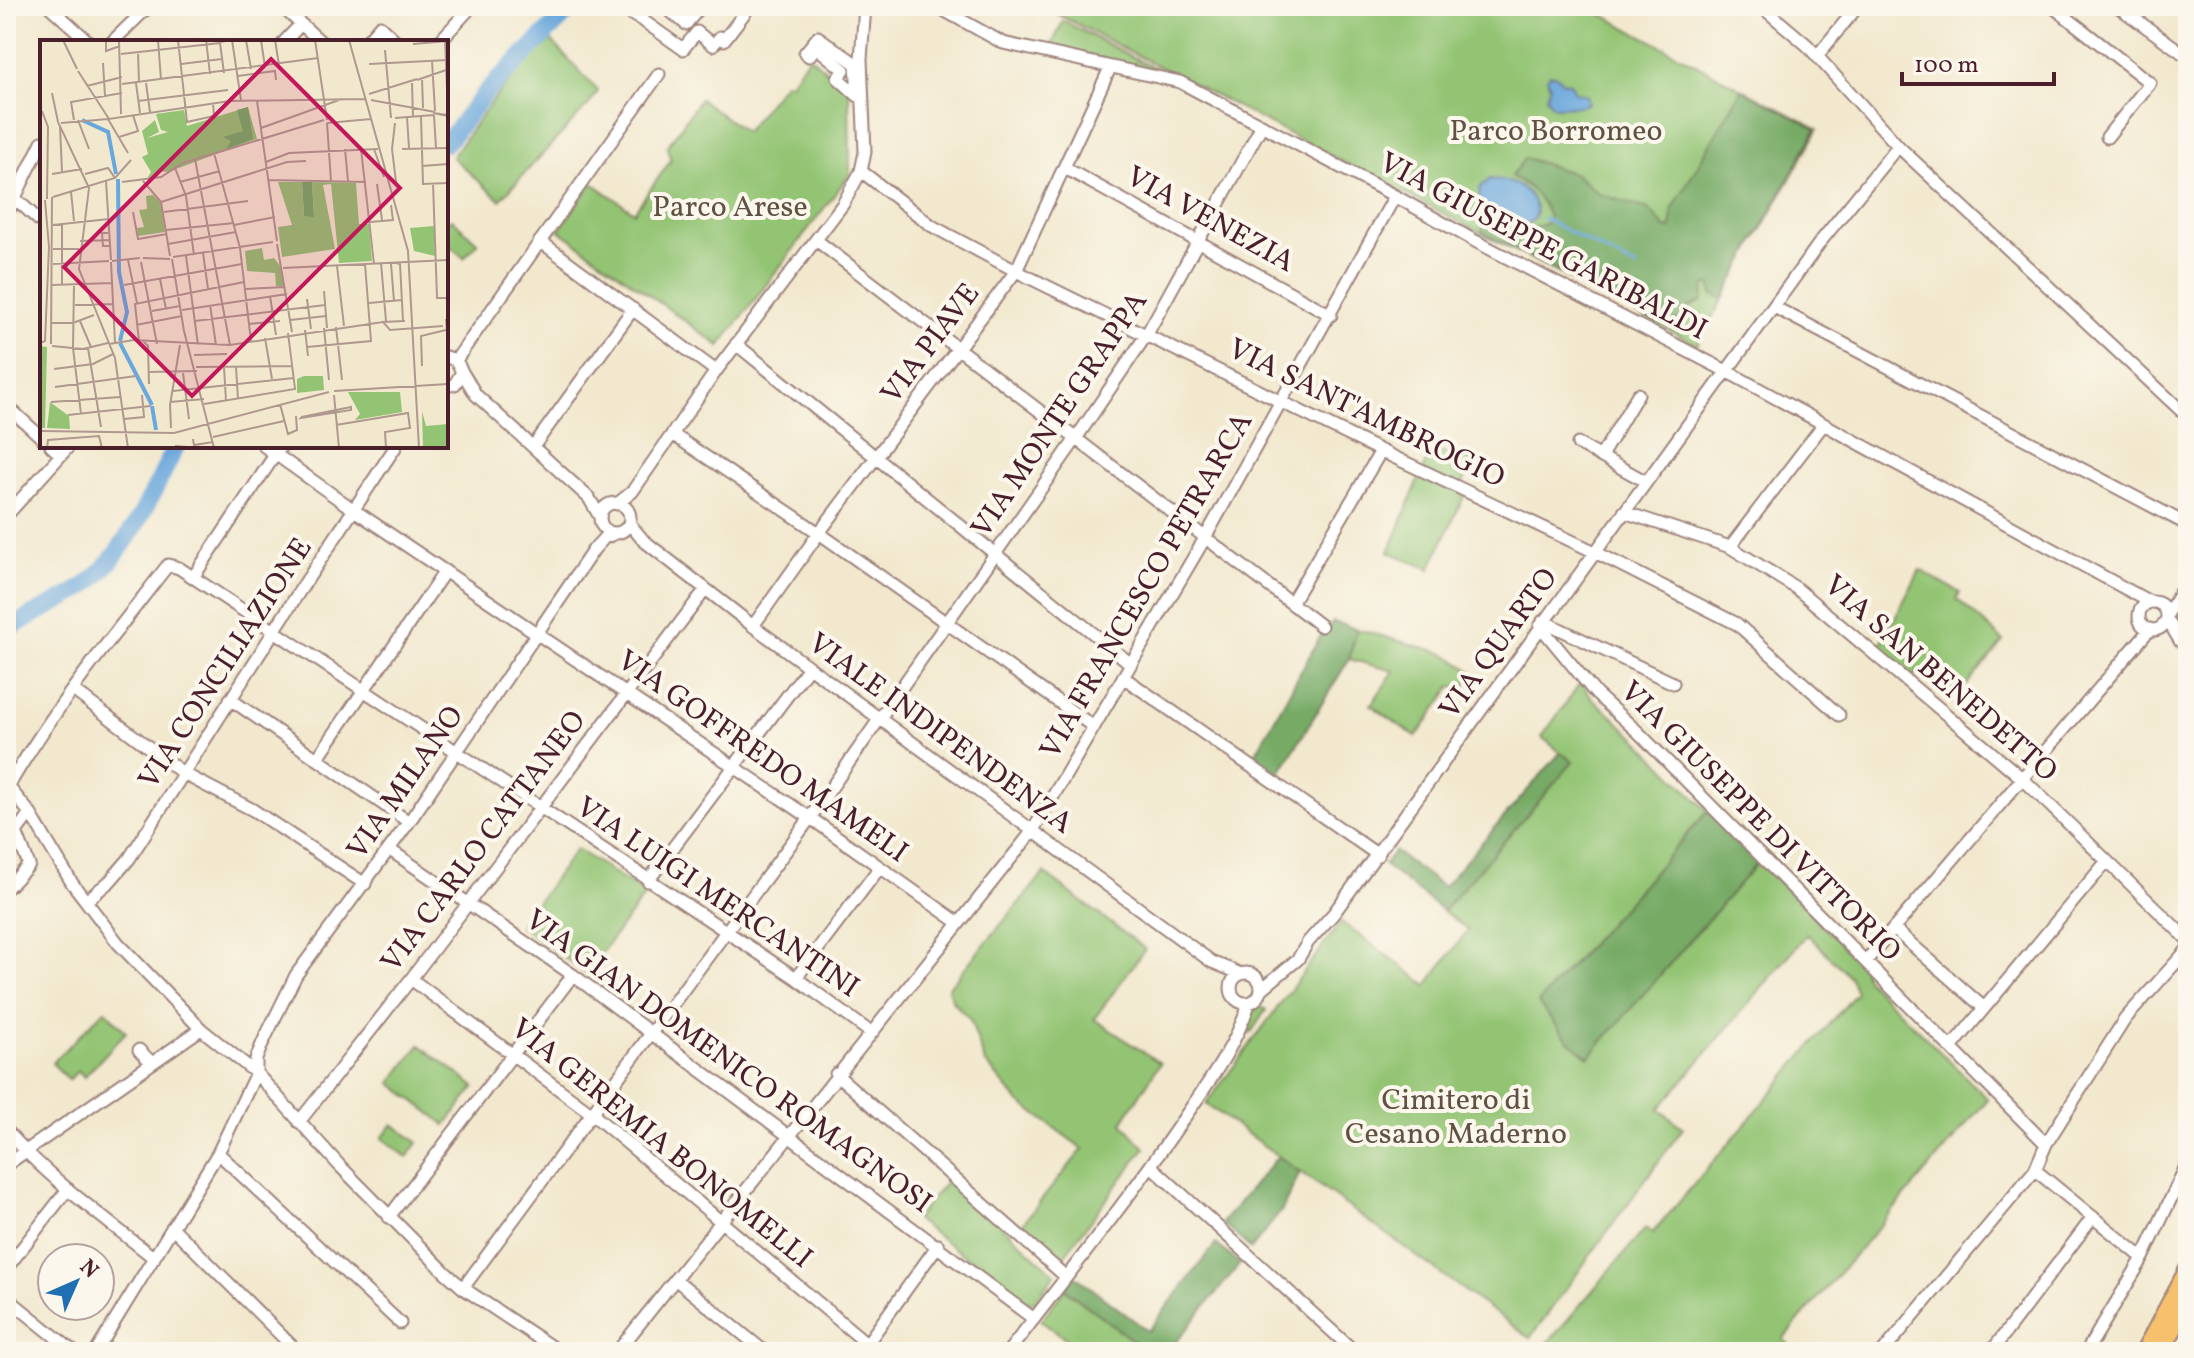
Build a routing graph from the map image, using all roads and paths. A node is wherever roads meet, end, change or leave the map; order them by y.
1 (49, 6) edge
2 (149, 6) edge
3 (281, 6) edge
4 (472, 6) edge
5 (630, 6) edge
6 (664, 6) edge
7 (701, 6) edge
8 (750, 6) edge
9 (865, 6) edge
10 (936, 6) edge
11 (1761, 6) edge
12 (1858, 6) edge
13 (2052, 6) edge
14 (2119, 7) edge
15 (301, 24) junction
16 (87, 40) edge
17 (114, 40) edge
18 (286, 40) edge
19 (319, 40) edge
20 (368, 40) edge
21 (395, 40) edge
22 (441, 40) edge
23 (815, 41) joint
24 (1817, 56) junction
25 (2188, 57) edge
26 (1110, 68) junction
27 (659, 74) dead end
28 (1262, 125) junction
29 (2107, 137) dead end
30 (40, 145) edge
31 (1898, 146) junction
32 (1065, 168) junction
33 (861, 171) junction
34 (10, 194) edge
35 (1395, 196) junction
36 (6, 216) edge
37 (40, 221) edge
38 (816, 240) junction
39 (540, 241) junction
40 (1197, 241) junction
41 (1016, 271) junction
42 (1774, 307) junction
43 (633, 309) junction
44 (1331, 315) junction
45 (1147, 334) junction
46 (736, 344) junction
47 (959, 348) junction
48 (449, 358) edge
49 (716, 371) junction
50 (462, 372) junction
51 (1728, 372) junction
52 (448, 386) edge
53 (1638, 394) dead end
54 (476, 395) junction
55 (1283, 401) junction
56 (6, 405) edge
57 (2188, 417) edge
58 (1823, 425) junction
59 (672, 434) junction
60 (40, 436) edge
61 (1075, 440) junction
62 (1578, 444) dead end
63 (533, 447) junction
64 (395, 448) edge
65 (65, 450) edge
66 (279, 450) edge
67 (1381, 451) junction
68 (1601, 456) junction
69 (877, 458) junction
70 (1643, 480) dead end
71 (632, 492) junction
72 (6, 494) edge
73 (589, 498) junction
74 (18, 502) junction
75 (613, 504) junction
76 (354, 510) junction
77 (1624, 512) junction
78 (6, 516) edge
79 (600, 517) junction
80 (623, 525) junction
81 (2188, 525) edge
82 (819, 533) junction
83 (1205, 538) junction
84 (1730, 547) junction
85 (1595, 552) junction
86 (995, 556) junction
87 (445, 571) junction
88 (194, 576) junction
89 (2110, 579) junction
90 (2185, 583) edge
91 (705, 590) junction
92 (1291, 603) junction
93 (2154, 603) junction
94 (2167, 617) junction
95 (946, 624) junction
96 (1542, 624) junction
97 (2146, 624) junction
98 (753, 626) junction
99 (1321, 626) dead end
100 (274, 631) junction
101 (538, 632) junction
102 (2184, 645) edge
103 (1131, 664) junction
104 (809, 667) junction
105 (1123, 677) junction
106 (1673, 683) dead end
107 (363, 689) junction
108 (73, 690) junction
109 (626, 693) junction
110 (230, 699) junction
111 (1839, 715) dead end
112 (880, 721) junction
113 (1094, 727) junction
114 (457, 752) junction
115 (317, 759) junction
116 (733, 766) junction
117 (184, 774) junction
118 (2023, 779) junction
119 (7, 786) edge
120 (540, 807) junction
121 (30, 813) junction
122 (810, 818) junction
123 (409, 822) junction
124 (1032, 832) junction
125 (390, 850) junction
126 (1378, 855) junction
127 (2107, 861) junction
128 (880, 867) junction
129 (648, 881) junction
130 (365, 884) junction
131 (6, 889) edge
132 (86, 901) junction
133 (467, 903) junction
134 (959, 923) junction
135 (1894, 929) junction
136 (724, 931) junction
137 (2188, 940) edge
138 (1308, 942) junction
139 (2188, 949) edge
140 (1866, 961) junction
141 (1212, 962) junction
142 (1241, 974) junction
143 (573, 975) junction
144 (1255, 976) junction
145 (796, 978) junction
146 (411, 979) junction
147 (1231, 985) junction
148 (1262, 989) junction
149 (1235, 999) junction
150 (1249, 1004) junction
151 (1984, 1008) junction
152 (201, 1029) junction
153 (870, 1032) junction
154 (1236, 1032) junction
155 (652, 1034) junction
156 (1951, 1048) junction
157 (139, 1050) dead end
158 (513, 1054) junction
159 (151, 1062) junction
160 (256, 1073) junction
161 (836, 1074) junction
162 (591, 1113) junction
163 (299, 1122) junction
164 (6, 1130) edge
165 (789, 1136) junction
166 (2046, 1144) junction
167 (25, 1151) junction
168 (218, 1153) junction
169 (2188, 1162) edge
170 (6, 1165) edge
171 (1151, 1166) junction
172 (2035, 1170) junction
173 (68, 1189) junction
174 (389, 1217) junction
175 (2093, 1217) junction
176 (721, 1221) junction
177 (172, 1227) junction
178 (938, 1245) junction
179 (154, 1258) junction
180 (2143, 1258) junction
181 (6, 1269) edge
182 (2188, 1269) edge
183 (1065, 1276) junction
184 (675, 1279) junction
185 (463, 1288) junction
186 (6, 1297) edge
187 (2188, 1302) edge
188 (1034, 1319) junction
189 (400, 1323) dead end
190 (2188, 1327) edge
191 (868, 1349) edge
192 (74, 1352) edge
193 (96, 1352) edge
194 (298, 1352) edge
195 (559, 1352) edge
196 (617, 1352) edge
197 (765, 1352) edge
198 (1008, 1352) edge
199 (1355, 1352) edge
200 (1883, 1352) edge
201 (1991, 1352) edge
202 (2086, 1352) edge
203 (2144, 1352) edge
204 (2161, 1352) edge
205 (2172, 1352) edge

1 - 16 street
2 - 17 street
3 - 15 street
4 - 22 street
5 - 8 street
6 - 7 street
9 - 33 street
10 - 26 street, VIA GIUSEPPE GARIBALDI
11 - 24 street
12 - 24 street
13 - 29 street
14 - 25 street
15 - 18 street
15 - 19 street
20 - 21 street
23 - 23 street
24 - 31 street
26 - 28 street, VIA GIUSEPPE GARIBALDI
26 - 32 street, VIA PIAVE
27 - 39 street
28 - 35 street, VIA GIUSEPPE GARIBALDI
28 - 40 street, VIA MONTE GRAPPA
30 - 34 street
31 - 42 street, VIA QUARTO
31 - 57 street
32 - 40 street, VIA VENEZIA
32 - 41 street, VIA PIAVE
33 - 38 street
33 - 41 street, VIA SANT'AMBROGIO
34 - 36 street
34 - 37 street
35 - 44 street, VIA FRANCESCO PETRARCA
35 - 51 street, VIA GIUSEPPE GARIBALDI
38 - 46 street
38 - 47 street
39 - 43 street
39 - 48 street
40 - 44 street, VIA VENEZIA
40 - 45 street, VIA MONTE GRAPPA
41 - 45 street, VIA SANT'AMBROGIO
41 - 47 street, VIA PIAVE
42 - 51 street, VIA QUARTO
42 - 81 street
43 - 49 street
43 - 63 street
44 - 55 street, VIA FRANCESCO PETRARCA
45 - 55 street, VIA SANT'AMBROGIO
45 - 61 street, VIA MONTE GRAPPA
46 - 49 street
46 - 69 street
47 - 61 street
47 - 69 street, VIA PIAVE
48 - 50 street
49 - 59 street
50 - 52 street
50 - 54 street
51 - 58 street, VIA GIUSEPPE GARIBALDI
51 - 77 street, VIA QUARTO
52 - 54 street
53 - 68 street
54 - 63 street
55 - 67 street, VIA SANT'AMBROGIO
55 - 83 street, VIA FRANCESCO PETRARCA
56 - 60 street
58 - 84 street
58 - 89 street, VIA GIUSEPPE GARIBALDI
59 - 71 street
59 - 82 street
61 - 83 street
61 - 86 street, VIA MONTE GRAPPA
62 - 68 street
63 - 73 street
64 - 76 street, VIA CONCILIAZIONE
65 - 74 street
66 - 76 street, VIA GOFFREDO MAMELI
66 - 88 street
67 - 85 street, VIA SANT'AMBROGIO
67 - 92 street
68 - 70 street
69 - 82 street, VIA PIAVE
69 - 86 street
71 - 75 street
71 - 80 street
72 - 74 street
73 - 75 street
73 - 79 street
74 - 78 street
75 - 79 street
75 - 80 street
76 - 87 street, VIA GOFFREDO MAMELI
76 - 100 street, VIA CONCILIAZIONE
77 - 84 street, VIA SAN BENEDETTO
77 - 85 street, VIA QUARTO
79 - 80 street
80 - 91 street, VIALE INDIPENDENZA
80 - 101 street, VIA MILANO
82 - 95 street
82 - 98 street, VIA PIAVE
83 - 92 street
83 - 103 street, VIA FRANCESCO PETRARCA
84 - 118 street, VIA SAN BENEDETTO
85 - 96 street, VIA QUARTO
85 - 111 street, VIA SANT'AMBROGIO
86 - 95 street, VIA MONTE GRAPPA
86 - 103 street
87 - 101 street, VIA GOFFREDO MAMELI
87 - 107 street
88 - 100 street, VIA LUIGI MERCANTINI
88 - 108 street, VIA LUIGI MERCANTINI
89 - 93 street, VIA GIUSEPPE GARIBALDI
89 - 97 street, VIA GIUSEPPE GARIBALDI
90 - 93 street
90 - 94 street
91 - 98 street, VIALE INDIPENDENZA
91 - 109 street, VIA CARLO CATTANEO
92 - 99 street
93 - 94 street
93 - 97 street
94 - 97 street
94 - 102 street, VIA GIUSEPPE GARIBALDI
95 - 112 street, VIA MONTE GRAPPA
95 - 113 street
96 - 106 street
96 - 126 street, VIA QUARTO
96 - 140 street, VIA GIUSEPPE DI VITTORIO
97 - 102 street, VIA GIUSEPPE GARIBALDI
97 - 118 street
98 - 104 street, VIALE INDIPENDENZA
100 - 107 street, VIA LUIGI MERCANTINI
100 - 110 street, VIA CONCILIAZIONE
101 - 109 street, VIA GOFFREDO MAMELI
101 - 114 street, VIA MILANO
103 - 105 street, VIA FRANCESCO PETRARCA
104 - 112 street, VIALE INDIPENDENZA
104 - 116 street
105 - 113 street, VIA FRANCESCO PETRARCA
105 - 126 street
107 - 114 street, VIA LUIGI MERCANTINI
107 - 115 street
108 - 117 street
108 - 119 street
109 - 116 street, VIA GOFFREDO MAMELI
109 - 120 street, VIA CARLO CATTANEO
110 - 115 street
110 - 117 street, VIA CONCILIAZIONE
112 - 122 street, VIA MONTE GRAPPA
112 - 124 street, VIALE INDIPENDENZA
113 - 124 street, VIA FRANCESCO PETRARCA
114 - 120 street, VIA LUIGI MERCANTINI
114 - 123 street, VIA MILANO
115 - 123 street
116 - 122 street, VIA GOFFREDO MAMELI
116 - 129 street
117 - 130 street
117 - 132 street, VIA CONCILIAZIONE
118 - 127 street, VIA SAN BENEDETTO
118 - 135 street
119 - 121 street
120 - 129 street, VIA LUIGI MERCANTINI
120 - 133 street, VIA CARLO CATTANEO
121 - 131 street
121 - 132 street
122 - 128 street, VIA GOFFREDO MAMELI
122 - 136 street, VIA MONTE GRAPPA
123 - 125 street, VIA MILANO
124 - 134 street, VIA FRANCESCO PETRARCA
124 - 141 street, VIALE INDIPENDENZA
125 - 130 street, VIA MILANO
125 - 133 street, VIA GIAN DOMENICO ROMAGNOSI
126 - 138 street, VIA QUARTO
127 - 137 street, VIA SAN BENEDETTO
127 - 151 street
128 - 134 street, VIA GOFFREDO MAMELI
128 - 145 street
129 - 136 street, VIA LUIGI MERCANTINI
130 - 160 street, VIA MILANO
132 - 152 street
133 - 143 street, VIA GIAN DOMENICO ROMAGNOSI
133 - 146 street, VIA CARLO CATTANEO
134 - 153 street, VIA FRANCESCO PETRARCA
135 - 140 street
135 - 151 street
136 - 145 street, VIA LUIGI MERCANTINI
136 - 155 street, VIA MONTE GRAPPA
138 - 144 street, VIA QUARTO
138 - 148 street, VIA QUARTO
139 - 166 street
140 - 156 street, VIA GIUSEPPE DI VITTORIO
141 - 142 street, VIALE INDIPENDENZA
141 - 147 street, VIALE INDIPENDENZA
142 - 144 street
142 - 147 street
143 - 155 street, VIA GIAN DOMENICO ROMAGNOSI
143 - 158 street
144 - 148 street
145 - 153 street, VIA LUIGI MERCANTINI
146 - 158 street, VIA GEREMIA BONOMELLI
146 - 163 street, VIA CARLO CATTANEO
147 - 149 street
148 - 150 street
149 - 150 street
149 - 154 street
150 - 154 street
151 - 156 street
152 - 159 street
152 - 160 street
153 - 161 street, VIA FRANCESCO PETRARCA
154 - 171 street
155 - 162 street, VIA MONTE GRAPPA
155 - 165 street, VIA GIAN DOMENICO ROMAGNOSI
156 - 166 street, VIA GIUSEPPE DI VITTORIO
157 - 159 street
158 - 162 street, VIA GEREMIA BONOMELLI
158 - 174 street
159 - 167 street
160 - 163 street
160 - 168 street, VIA MILANO
161 - 165 street, VIA FRANCESCO PETRARCA
161 - 183 street
162 - 176 street, VIA GEREMIA BONOMELLI
162 - 185 street, VIA MONTE GRAPPA
163 - 174 street
164 - 167 street
165 - 176 street, VIA FRANCESCO PETRARCA
165 - 178 street, VIA GIAN DOMENICO ROMAGNOSI
166 - 172 street
167 - 170 street
167 - 173 street
168 - 177 street, VIA MILANO
168 - 189 street
169 - 180 street
171 - 183 street
171 - 199 street
172 - 175 street
172 - 200 street
173 - 179 street
173 - 181 street
174 - 185 street
175 - 180 street
175 - 201 street
176 - 184 street, VIA FRANCESCO PETRARCA
176 - 191 street, VIA GEREMIA BONOMELLI
177 - 179 street, VIA MILANO
177 - 194 street
178 - 188 street, VIA GIAN DOMENICO ROMAGNOSI
178 - 191 street
179 - 193 street, VIA MILANO
180 - 202 street
182 - 203 highway
183 - 188 street
184 - 196 street, VIA FRANCESCO PETRARCA
184 - 197 street
185 - 195 street
186 - 192 street
187 - 204 highway
188 - 198 street
190 - 205 highway

